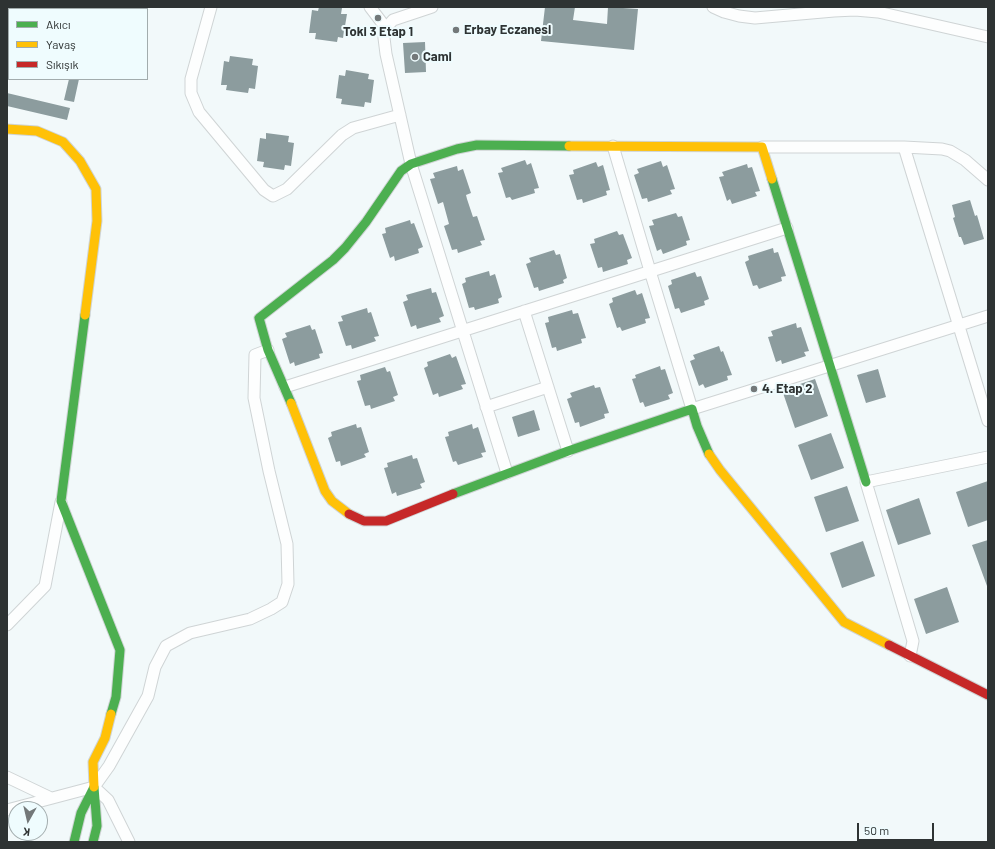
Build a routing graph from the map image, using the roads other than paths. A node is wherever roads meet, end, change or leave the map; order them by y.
1 (211, 7) edge
2 (370, 7) edge
3 (432, 7) edge
4 (713, 7) edge
5 (386, 28) junction
6 (988, 37) edge
7 (400, 115) junction
8 (7, 129) edge
9 (613, 146) junction
10 (762, 147) junction
11 (904, 147) junction
12 (411, 164) junction
13 (988, 180) edge
14 (787, 228) junction
15 (650, 271) junction
16 (524, 311) junction
17 (988, 316) edge
18 (958, 324) junction
19 (464, 330) junction
20 (268, 350) junction
21 (830, 365) junction
22 (285, 386) junction
23 (548, 387) junction
24 (486, 407) junction
25 (692, 409) junction
26 (988, 421) edge
27 (568, 450) junction
28 (988, 456) edge
29 (507, 473) junction
30 (866, 482) junction
31 (61, 502) junction
32 (7, 625) edge
33 (910, 656) junction
34 (988, 695) edge
35 (7, 777) edge
36 (94, 787) junction
37 (51, 798) junction
38 (7, 810) edge
39 (74, 842) edge
40 (94, 842) edge
41 (129, 842) edge

1 - 7 street
2 - 5 street
3 - 5 street
4 - 6 street
5 - 7 street
7 - 12 street
8 - 31 street
9 - 10 street
9 - 12 street
9 - 15 street
10 - 11 street
10 - 14 street
11 - 13 street
11 - 18 street
12 - 19 street
12 - 20 street
14 - 15 street
14 - 21 street
15 - 16 street
15 - 25 street
16 - 19 street
16 - 23 street
17 - 18 street
18 - 21 street
18 - 26 street
19 - 22 street
19 - 24 street
20 - 22 street
20 - 36 street
21 - 25 street
21 - 30 street
22 - 29 street
23 - 24 street
23 - 27 street
24 - 29 street
25 - 27 street
25 - 33 street
27 - 29 street
28 - 30 street
30 - 33 street
31 - 32 street
31 - 36 street
33 - 34 street
35 - 37 street
36 - 37 street
36 - 39 street
36 - 40 street
36 - 41 street
37 - 38 street

